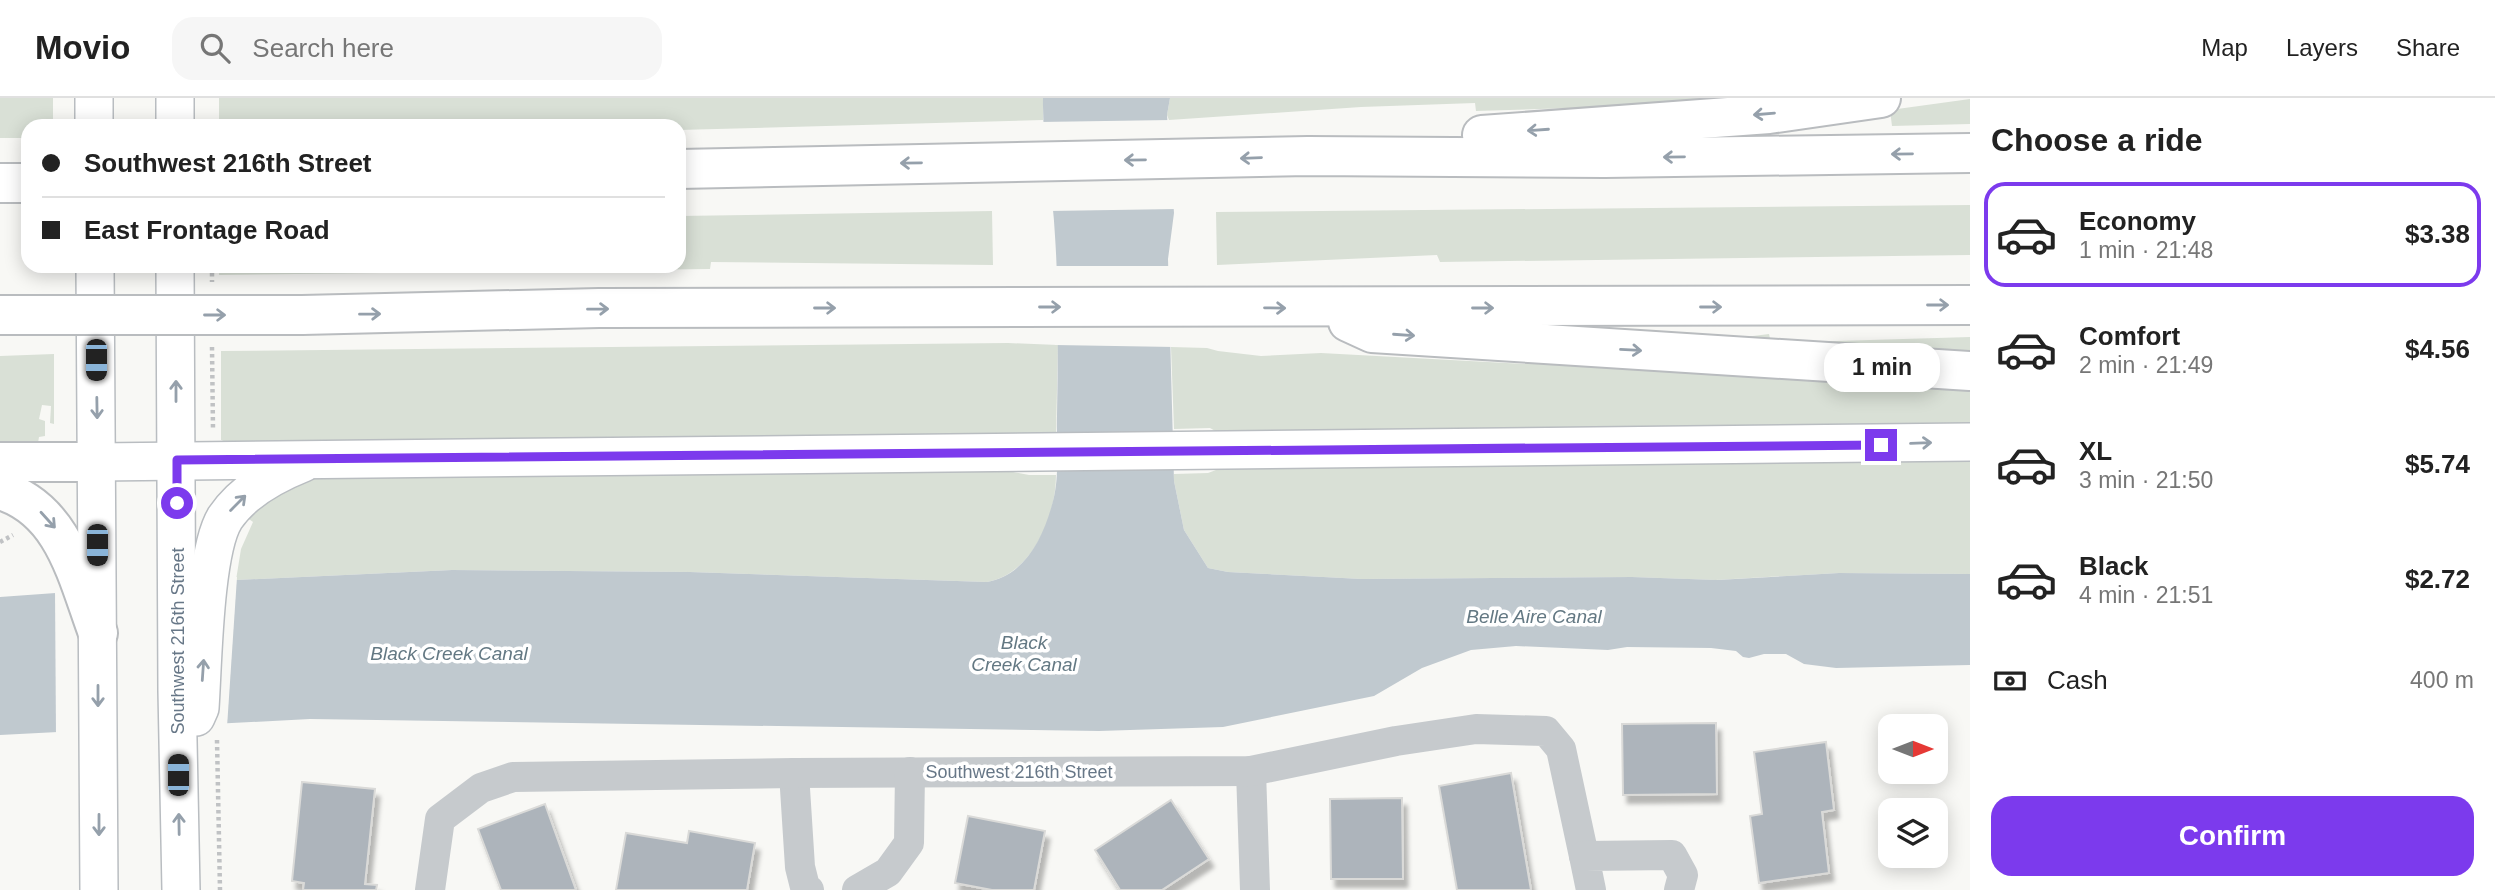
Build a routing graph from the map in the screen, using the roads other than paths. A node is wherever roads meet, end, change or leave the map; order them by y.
1 (94, 98) edge
2 (175, 98) edge
3 (1881, 98) edge
4 (94, 119) edge
5 (175, 119) edge
6 (1970, 153) edge
7 (1307, 156) junction
8 (686, 169) edge
9 (0, 183) edge
10 (21, 183) edge
11 (95, 273) edge
12 (176, 273) edge
13 (1970, 305) edge
14 (1317, 308) junction
15 (0, 315) edge
16 (1970, 371) edge
17 (1970, 442) edge
18 (313, 459) junction
19 (177, 460) junction
20 (0, 462) edge
21 (97, 462) junction
22 (0, 490) edge
23 (195, 563) junction
24 (86, 568) junction
25 (98, 633) joint
26 (1251, 771) junction
27 (910, 772) junction
28 (794, 773) junction
29 (1584, 856) junction
30 (99, 890) edge
31 (181, 890) edge
32 (430, 890) edge
33 (809, 890) edge
34 (857, 890) edge
35 (1255, 890) edge
36 (1591, 890) edge
37 (1679, 890) edge

1 - 4 main road
2 - 5 main road
3 -> 7 highway
6 -> 7 highway
7 -> 8 highway
9 - 10 highway
11 -> 21 main road
19 -> 12 main road, Southwest 216th Street
14 -> 13 highway
15 -> 14 highway, bridge
14 -> 16 highway
18 -> 17 main road
18 - 19 main road
23 -> 18 main road
19 - 21 main road
19 - 23 main road, Southwest 216th Street
20 - 21 highway
21 - 24 main road
22 -> 24 highway
31 -> 23 main road, Southwest 216th Street
24 - 25 highway
25 -> 30 main road
26 - 27 street, Southwest 216th Street
26 - 29 street, Southwest 216th Street
26 - 35 street
27 - 28 street, Southwest 216th Street
27 - 34 street
28 - 32 street, Southwest 216th Street
28 - 33 street
29 - 36 street, Southwest 216th Street
29 - 37 street

